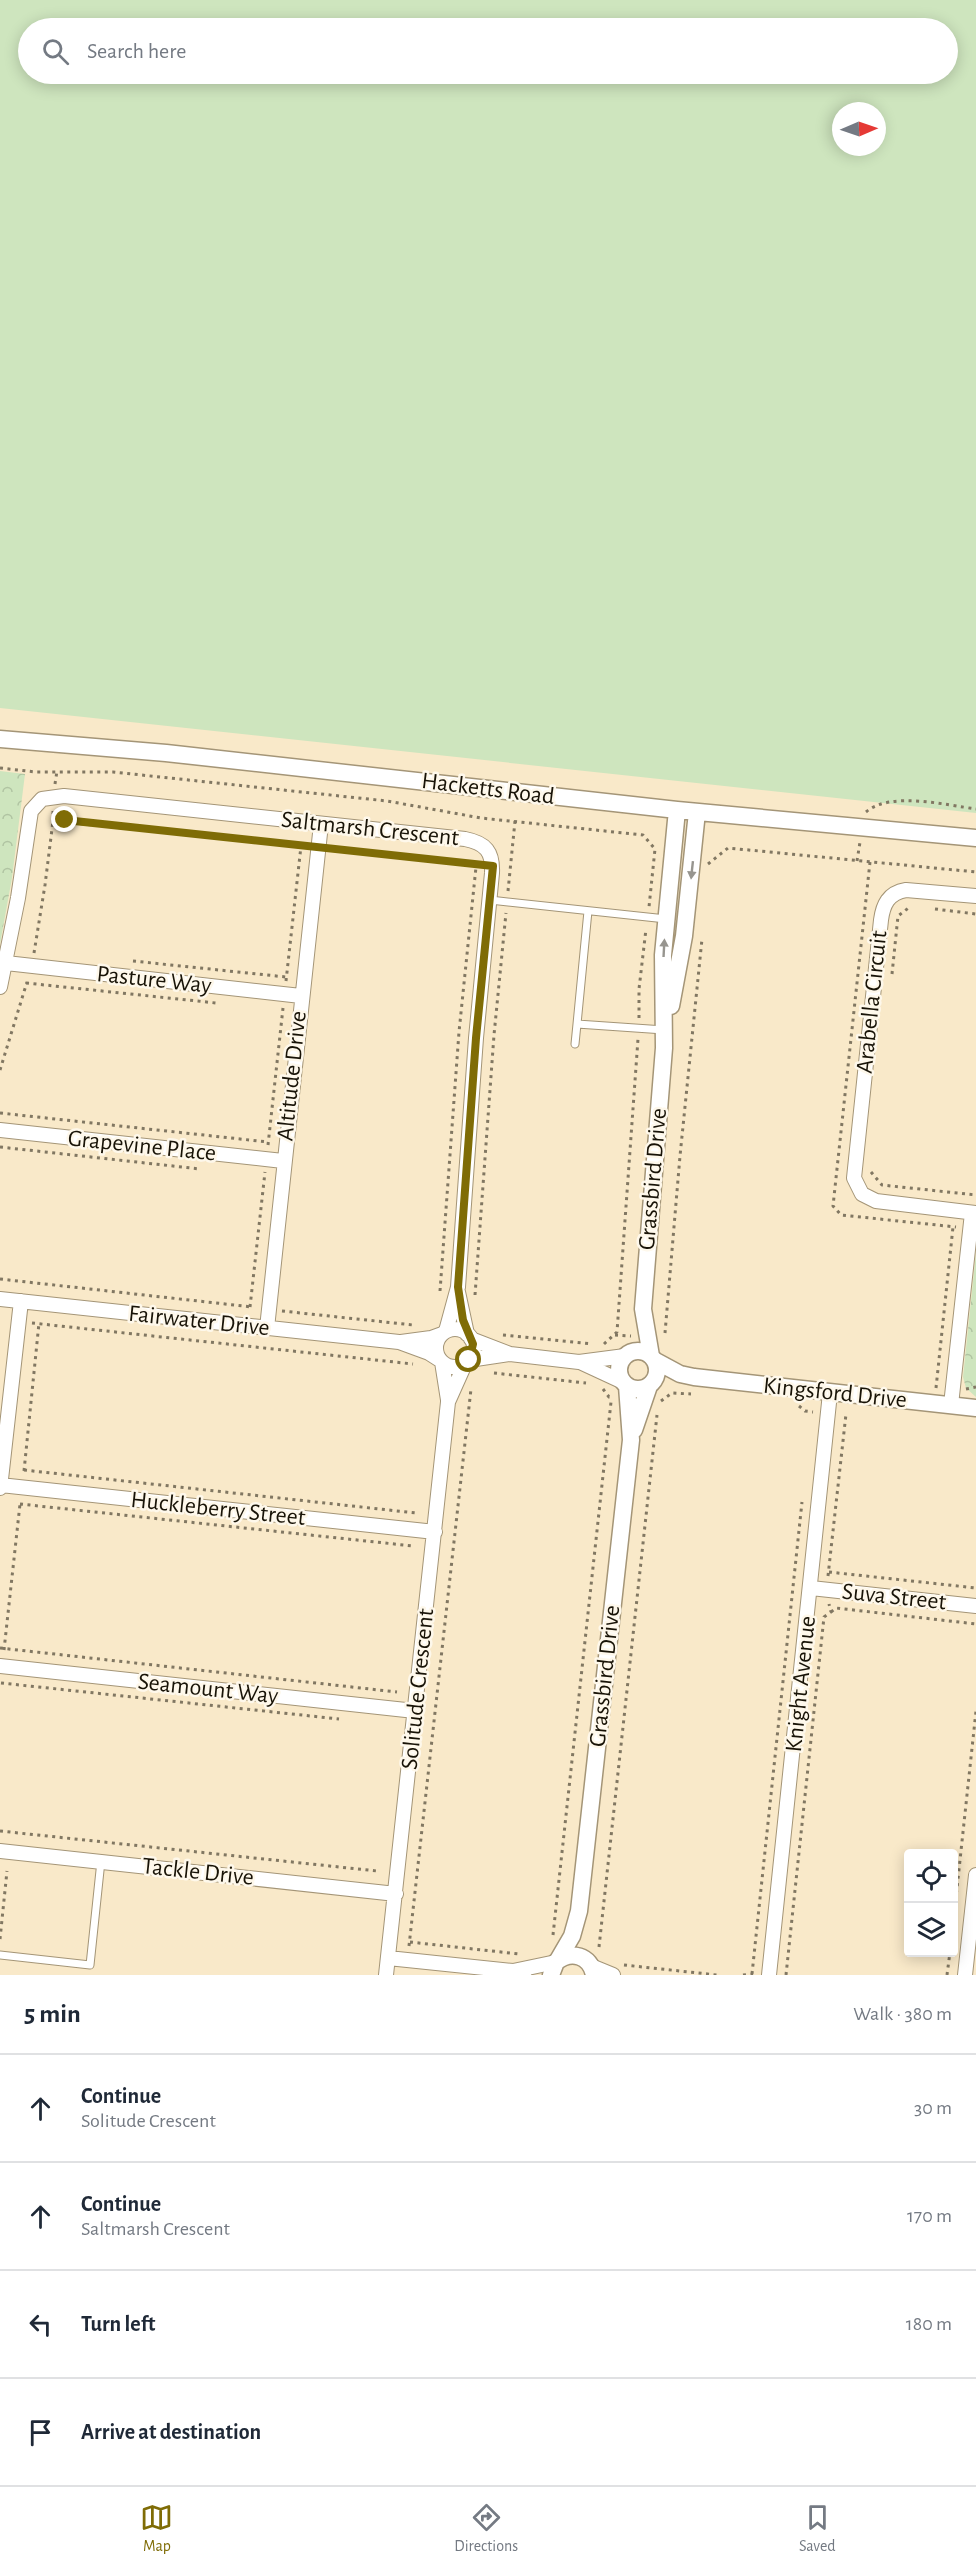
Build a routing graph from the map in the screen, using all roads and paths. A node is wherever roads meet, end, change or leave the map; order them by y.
1 (0, 738) edge
2 (0, 768) edge
3 (57, 771) junction
4 (54, 796) junction
5 (677, 810) junction
6 (697, 812) junction
7 (53, 821) junction
8 (515, 821) junction
9 (321, 824) junction
10 (976, 838) edge
11 (301, 846) junction
12 (318, 848) junction
13 (493, 866) junction
14 (653, 867) dead end
15 (510, 868) junction
16 (707, 868) dead end
17 (976, 872) edge
18 (976, 896) edge
19 (490, 900) junction
20 (507, 902) junction
21 (921, 908) dead end
22 (932, 909) dead end
23 (588, 911) junction
24 (976, 914) edge
25 (666, 919) junction
26 (702, 931) dead end
27 (6, 963) junction
28 (31, 966) junction
29 (892, 975) dead end
30 (26, 983) junction
31 (0, 987) edge
32 (639, 989) dead end
33 (284, 994) junction
34 (301, 996) junction
35 (224, 1004) dead end
36 (577, 1024) junction
37 (639, 1029) junction
38 (664, 1030) junction
39 (574, 1044) dead end
40 (664, 1048) junction
41 (0, 1070) edge
42 (0, 1113) edge
43 (0, 1130) edge
44 (268, 1142) junction
45 (0, 1147) edge
46 (266, 1160) junction
47 (283, 1161) junction
48 (872, 1161) dead end
49 (207, 1169) dead end
50 (976, 1195) edge
51 (974, 1213) edge
52 (953, 1227) dead end
53 (0, 1279) edge
54 (458, 1287) junction
55 (0, 1299) edge
56 (21, 1301) junction
57 (474, 1304) dead end
58 (250, 1307) junction
59 (269, 1309) junction
60 (643, 1310) junction
61 (18, 1321) junction
62 (39, 1323) junction
63 (414, 1325) dead end
64 (267, 1328) junction
65 (444, 1333) junction
66 (498, 1334) dead end
67 (469, 1336) junction
68 (664, 1340) dead end
69 (399, 1342) junction
70 (510, 1354) junction
71 (627, 1355) junction
72 (652, 1358) junction
73 (441, 1361) junction
74 (467, 1362) junction
75 (579, 1362) junction
76 (420, 1365) dead end
77 (484, 1372) dead end
78 (694, 1377) junction
79 (457, 1379) junction
80 (591, 1383) dead end
81 (603, 1384) dead end
82 (651, 1384) junction
83 (622, 1391) junction
84 (831, 1393) junction
85 (696, 1395) dead end
86 (952, 1397) junction
87 (448, 1402) junction
88 (789, 1405) dead end
89 (976, 1408) edge
90 (851, 1412) dead end
91 (828, 1413) junction
92 (846, 1414) junction
93 (631, 1440) junction
94 (24, 1470) junction
95 (0, 1487) edge
96 (22, 1488) junction
97 (803, 1494) dead end
98 (20, 1504) junction
99 (416, 1513) dead end
100 (435, 1532) junction
101 (413, 1546) dead end
102 (829, 1572) junction
103 (811, 1588) junction
104 (976, 1588) edge
105 (828, 1590) junction
106 (976, 1606) edge
107 (831, 1612) junction
108 (976, 1624) edge
109 (2, 1648) edge
110 (1, 1666) edge
111 (1, 1683) edge
112 (0, 1689) edge
113 (397, 1692) dead end
114 (415, 1711) junction
115 (976, 1711) edge
116 (346, 1720) dead end
117 (414, 1728) junction
118 (433, 1730) junction
119 (0, 1831) edge
120 (0, 1851) edge
121 (101, 1862) junction
122 (7, 1871) dead end
123 (377, 1872) dead end
124 (976, 1875) edge
125 (396, 1894) junction
126 (955, 1903) edge
127 (579, 1911) junction
128 (0, 1939) edge
129 (410, 1942) junction
130 (553, 1942) dead end
131 (599, 1947) dead end
132 (525, 1954) dead end
133 (0, 1955) edge
134 (949, 1957) edge
135 (388, 1958) junction
136 (408, 1959) junction
137 (624, 1965) dead end
138 (555, 1966) edge
139 (590, 1967) edge
140 (518, 1973) edge
141 (752, 1974) edge
142 (386, 1975) edge
143 (613, 1975) edge
144 (717, 1975) edge
145 (743, 1975) edge
146 (758, 1975) edge
147 (769, 1975) edge
148 (786, 1975) edge
149 (947, 1975) edge
150 (965, 1975) edge

1 - 5 street, Hacketts Road
2 - 3 path
3 - 4 path
3 - 8 path
4 - 7 path
4 - 9 street, Saltmarsh Crescent
4 - 27 street
5 - 6 street, Hacketts Road
5 - 25 street, Grassbird Drive
6 - 10 street, Hacketts Road
6 -> 40 street, Grassbird Drive
7 - 11 path
7 - 28 path
8 - 14 path
8 - 15 path
9 - 12 street, Altitude Drive
9 - 13 street, Saltmarsh Crescent
11 - 12 path
11 - 33 path
12 - 13 path
12 - 34 street, Altitude Drive
13 - 15 path
13 - 19 street
15 - 20 path
16 - 17 path
18 - 51 street, Arabella Circuit
19 - 20 lane
19 - 54 street
20 - 23 lane
20 - 57 path
21 - 29 path
22 - 24 path
23 - 25 lane
23 - 36 lane
38 -> 25 street, Grassbird Drive
26 - 68 path
27 - 28 street, Pasture Way
27 - 31 street
28 - 30 path
28 - 33 street, Pasture Way
30 - 35 path
30 - 41 path
32 - 37 path
33 - 34 street, Pasture Way
33 - 44 path
34 - 47 street, Altitude Drive
36 - 37 lane
36 - 39 lane
37 - 38 lane
37 - 66 path
38 - 40 street, Grassbird Drive
40 - 60 street, Grassbird Drive
42 - 44 path
43 - 46 street, Grapevine Place
44 - 46 path
45 - 49 path
46 - 47 street, Grapevine Place
46 - 58 path
47 - 59 street, Altitude Drive
48 - 50 path
51 - 86 street
52 - 86 path
53 - 58 path
54 - 65 street
54 - 67 street
55 - 56 street, Fairwater Drive
56 - 61 street
56 - 64 street, Fairwater Drive
58 - 59 path
59 - 63 path
59 - 64 street, Altitude Drive
60 - 71 street, Grassbird Drive
60 - 72 street, Grassbird Drive
61 - 62 path
61 - 95 street
62 - 76 path
62 - 94 path
64 - 69 street, Fairwater Drive
65 - 67 street
65 - 69 street, Fairwater Drive
65 - 73 street
67 - 70 street
67 - 74 street
69 - 73 street, Fairwater Drive
70 - 74 street
70 - 75 street
71 - 72 street
71 - 75 street
71 - 83 street
72 - 78 street, Kingsford Drive
72 - 82 street
73 - 74 street
73 - 87 street, Solitude Crescent
74 - 79 street, Solitude Crescent
75 - 83 street
77 - 80 path
78 - 82 street, Kingsford Drive
78 - 84 street, Kingsford Drive
79 - 87 street, Solitude Crescent
79 - 118 path
81 - 83 path
82 - 83 street
82 - 93 street, Grassbird Drive
83 - 93 street, Grassbird Drive
83 - 130 path
84 - 86 street, Kingsford Drive
84 - 91 street, Knight Avenue
85 - 131 path
86 - 89 street, Kingsford Drive
87 - 100 street, Solitude Crescent
88 - 91 path
90 - 92 path
91 - 92 path
91 - 103 street, Knight Avenue
92 - 102 path
93 - 127 street, Grassbird Drive
94 - 96 path
94 - 99 path
95 - 96 street, Huckleberry Street
96 - 98 path
96 - 100 street, Huckleberry Street
97 - 141 path
98 - 101 path
98 - 109 path
100 - 114 street, Solitude Crescent
102 - 104 path
102 - 105 path
103 - 105 street, Suva Street
103 - 147 street, Knight Avenue
105 - 106 street, Suva Street
105 - 107 path
107 - 108 path
107 - 148 path
109 - 110 path
109 - 113 path
110 - 111 path
110 - 114 street, Seamount Way
111 - 112 path
111 - 116 path
114 - 117 street, Solitude Crescent
115 - 126 path
117 - 118 path
117 - 125 street, Solitude Crescent
118 - 129 path
119 - 123 path
120 - 121 street, Tackle Drive
121 - 125 street, Tackle Drive
121 - 133 lane
122 - 128 path
124 - 150 street
125 - 135 street, Solitude Crescent
127 - 138 street, Grassbird Drive
127 - 139 street, Grassbird Drive
129 - 132 path
129 - 136 path
134 - 149 path
135 - 136 street
135 - 142 street, Solitude Crescent
136 - 140 street
137 - 144 path
138 - 139 street
138 - 140 street
139 - 143 street
141 - 145 path
141 - 146 path

